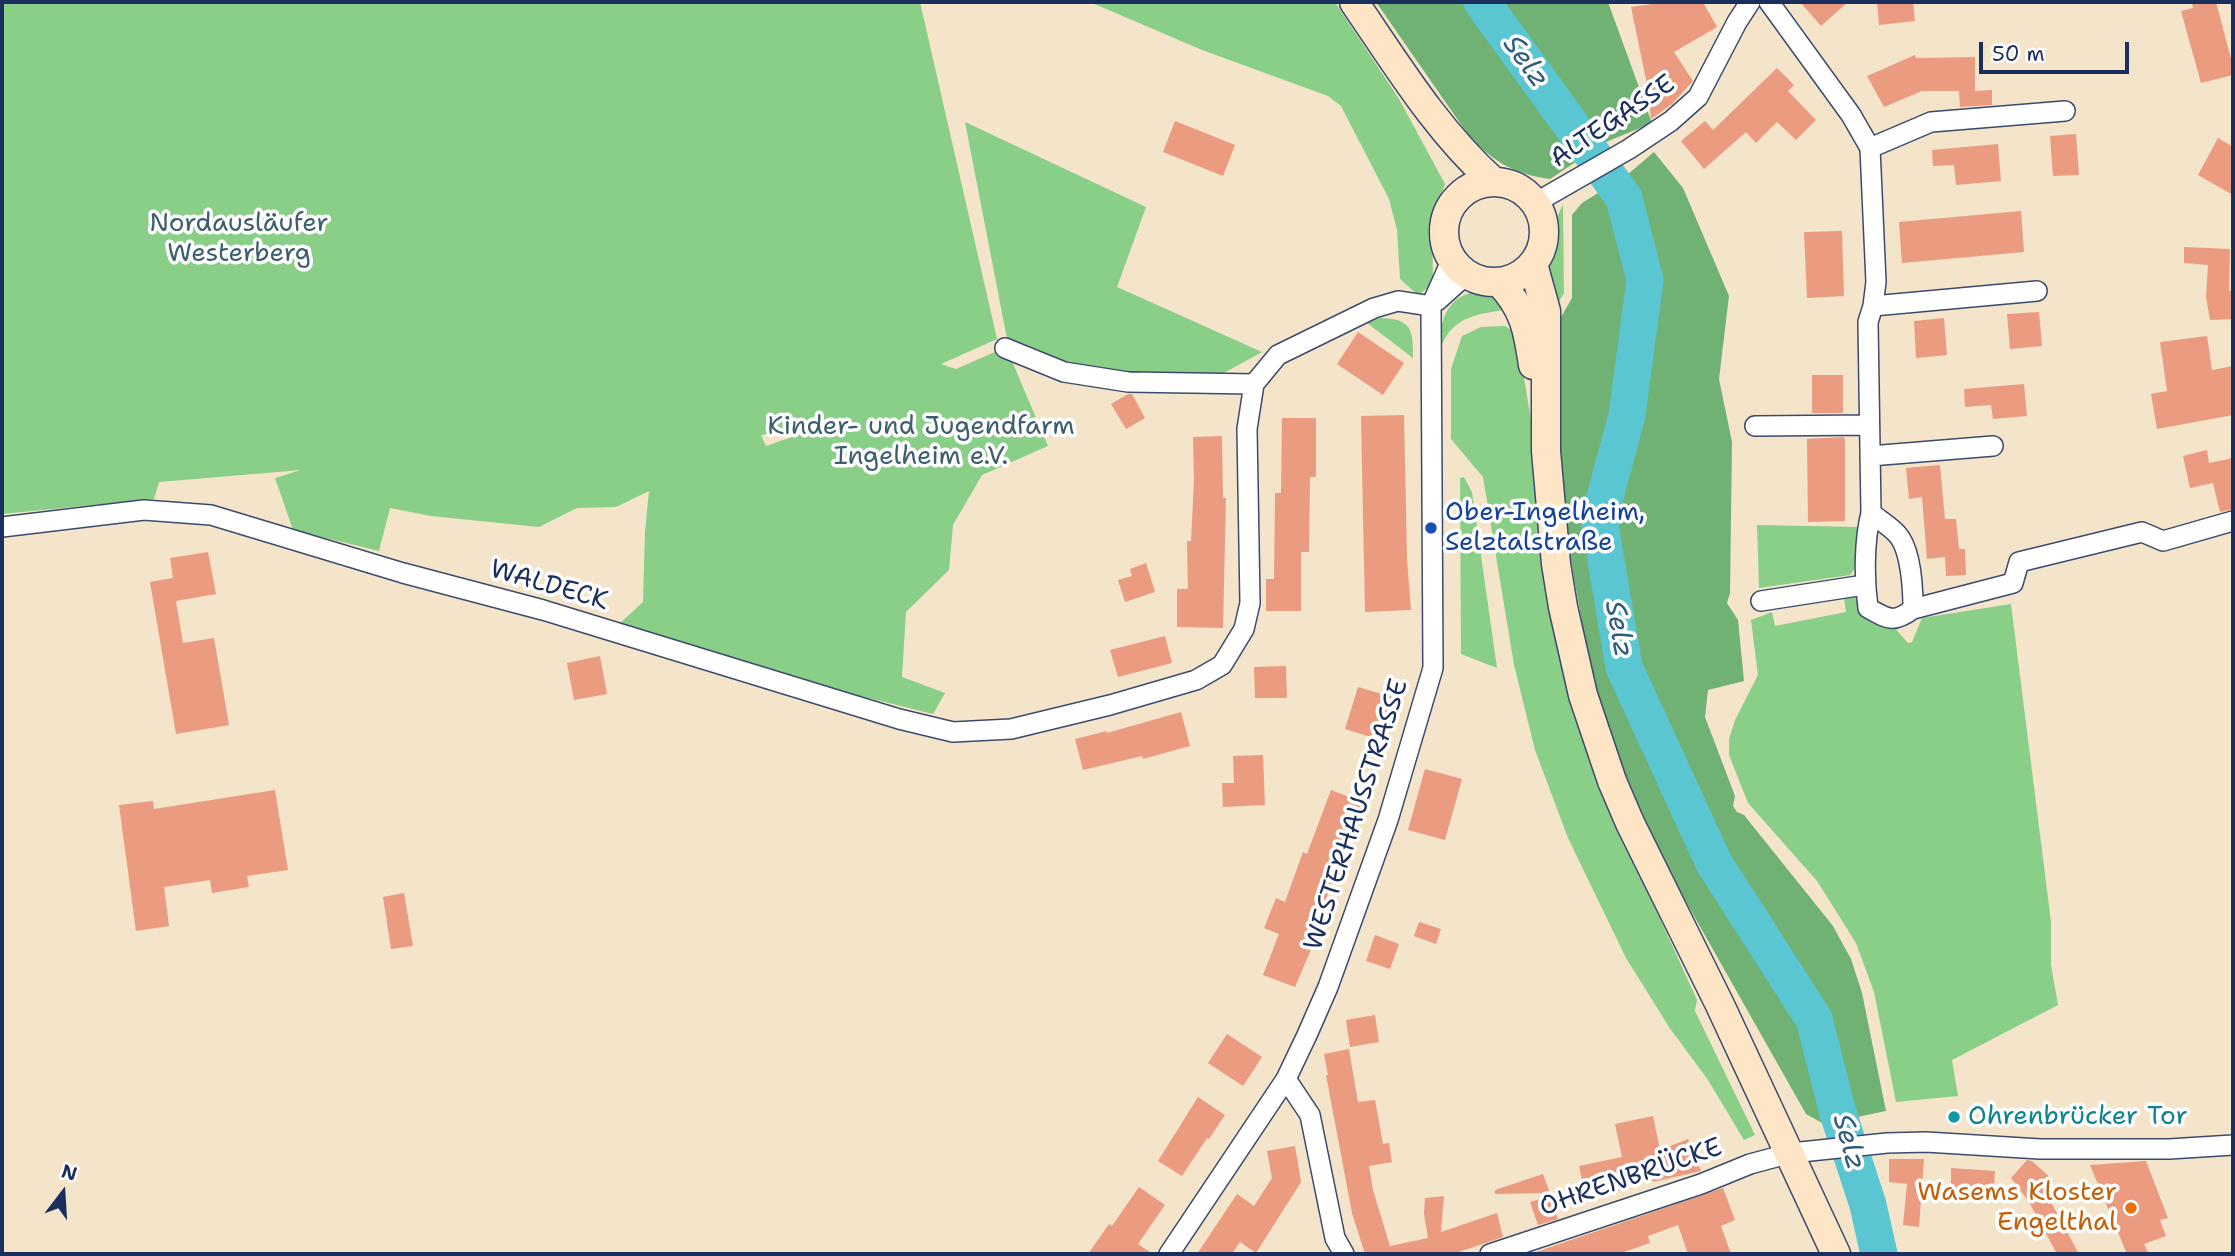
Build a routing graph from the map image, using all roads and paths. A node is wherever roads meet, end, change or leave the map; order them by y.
1 (1354, 2) edge
2 (1750, 2) edge
3 (1769, 2) edge
4 (1419, 97) junction
5 (2065, 111) dead end
6 (1870, 148) junction
7 (1494, 182) junction
8 (1461, 195) junction
9 (1535, 203) junction
10 (1533, 264) junction
11 (1460, 267) junction
12 (1499, 282) junction
13 (2037, 291) dead end
14 (1431, 306) junction
15 (1874, 306) junction
16 (1005, 348) dead end
17 (1254, 384) junction
18 (1868, 425) junction
19 (1755, 426) dead end
20 (1993, 446) dead end
21 (1546, 451) junction
22 (1870, 456) junction
23 (1871, 513) junction
24 (2233, 521) edge
25 (2, 527) edge
26 (1864, 585) junction
27 (1761, 601) dead end
28 (1913, 609) junction
29 (1286, 1079) junction
30 (2233, 1145) edge
31 (1791, 1153) junction
32 (1169, 1254) edge
33 (1344, 1254) edge
34 (1490, 1254) edge
35 (1836, 1254) edge

1 - 4 main road
2 - 9 street, ALTEGASSE
3 - 6 street
4 - 7 main road
4 - 8 main road
5 - 6 street
6 - 15 street
7 - 8 main road
7 - 9 main road
8 - 11 main road
9 - 10 main road
10 - 12 main road
10 - 21 main road
11 - 12 main road
11 - 14 street
12 - 21 main road
13 - 15 street
14 - 17 street
14 - 29 street, WESTERHAUSSTRASSE
15 - 18 street
16 - 17 street
17 - 25 street, WALDECK
18 - 19 street
18 - 22 street
20 - 22 street
21 - 31 main road
22 - 23 street
23 - 26 street
23 - 28 street
24 - 28 street
26 - 27 street
26 - 28 street
29 - 32 street, WESTERHAUSSTRASSE
29 - 33 street
30 - 31 street, OHRENBRÜCKE
31 - 34 street, OHRENBRÜCKE
31 - 35 main road

